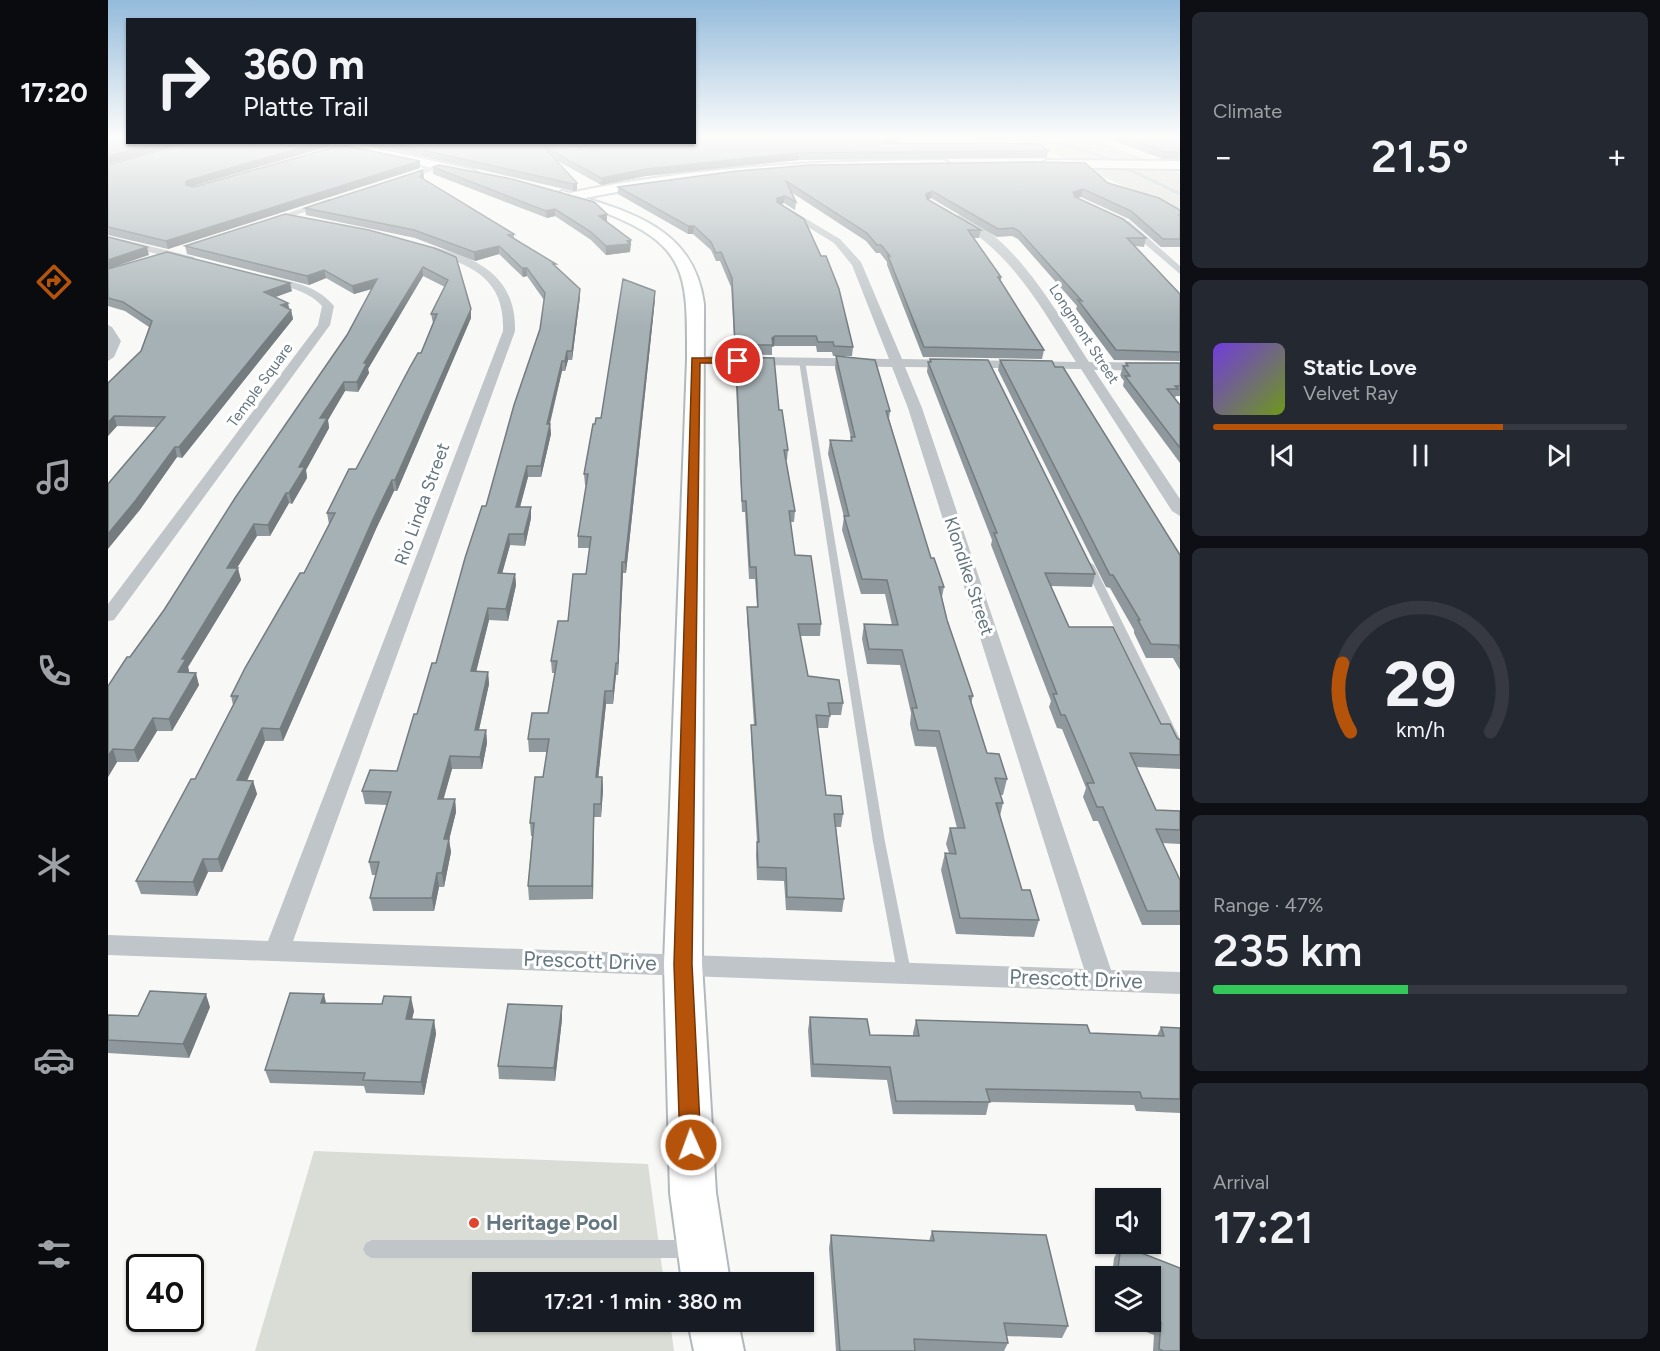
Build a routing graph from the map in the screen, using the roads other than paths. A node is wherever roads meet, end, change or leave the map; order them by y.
1 (331, 201) edge
2 (583, 201) edge
3 (783, 208) edge
4 (949, 213) edge
5 (285, 216) junction
6 (1117, 218) edge
7 (319, 224) edge
8 (254, 226) edge
9 (108, 239) edge
10 (191, 247) edge
11 (422, 247) edge
12 (170, 254) junction
13 (149, 261) edge
14 (203, 263) edge
15 (1180, 271) edge
16 (248, 274) edge
17 (108, 328) edge
18 (108, 357) edge
19 (696, 360) junction
20 (802, 361) junction
21 (895, 363) junction
22 (1084, 365) junction
23 (1178, 369) edge
24 (1180, 511) edge
25 (1085, 557) edge
26 (108, 615) edge
27 (1180, 751) edge
28 (108, 945) edge
29 (277, 951) junction
30 (683, 964) junction
31 (904, 972) junction
32 (1101, 980) junction
33 (1180, 983) edge
34 (372, 1249) dead end
35 (703, 1266) edge
36 (715, 1332) edge
37 (719, 1351) edge

1 - 5 street
2 - 19 street
3 - 21 street, Klondike Street
4 - 22 street, Longmont Street
5 - 7 street
5 - 8 street
6 - 15 street
9 - 12 street
10 - 12 street
11 - 29 street, Rio Linda Street
12 - 13 street
12 - 14 street
16 - 26 street, Temple Square
17 - 18 street
19 - 20 street
19 - 30 street
20 - 21 street
20 - 31 lane
21 - 22 street
21 - 32 street, Klondike Street
22 - 23 street
22 - 24 street, Longmont Street
25 - 27 lane
28 - 29 street, Prescott Drive
29 - 30 street, Prescott Drive
30 - 31 street, Prescott Drive
30 - 35 street
31 - 32 street, Prescott Drive
32 - 33 street, Prescott Drive
34 - 35 lane
36 - 37 street

